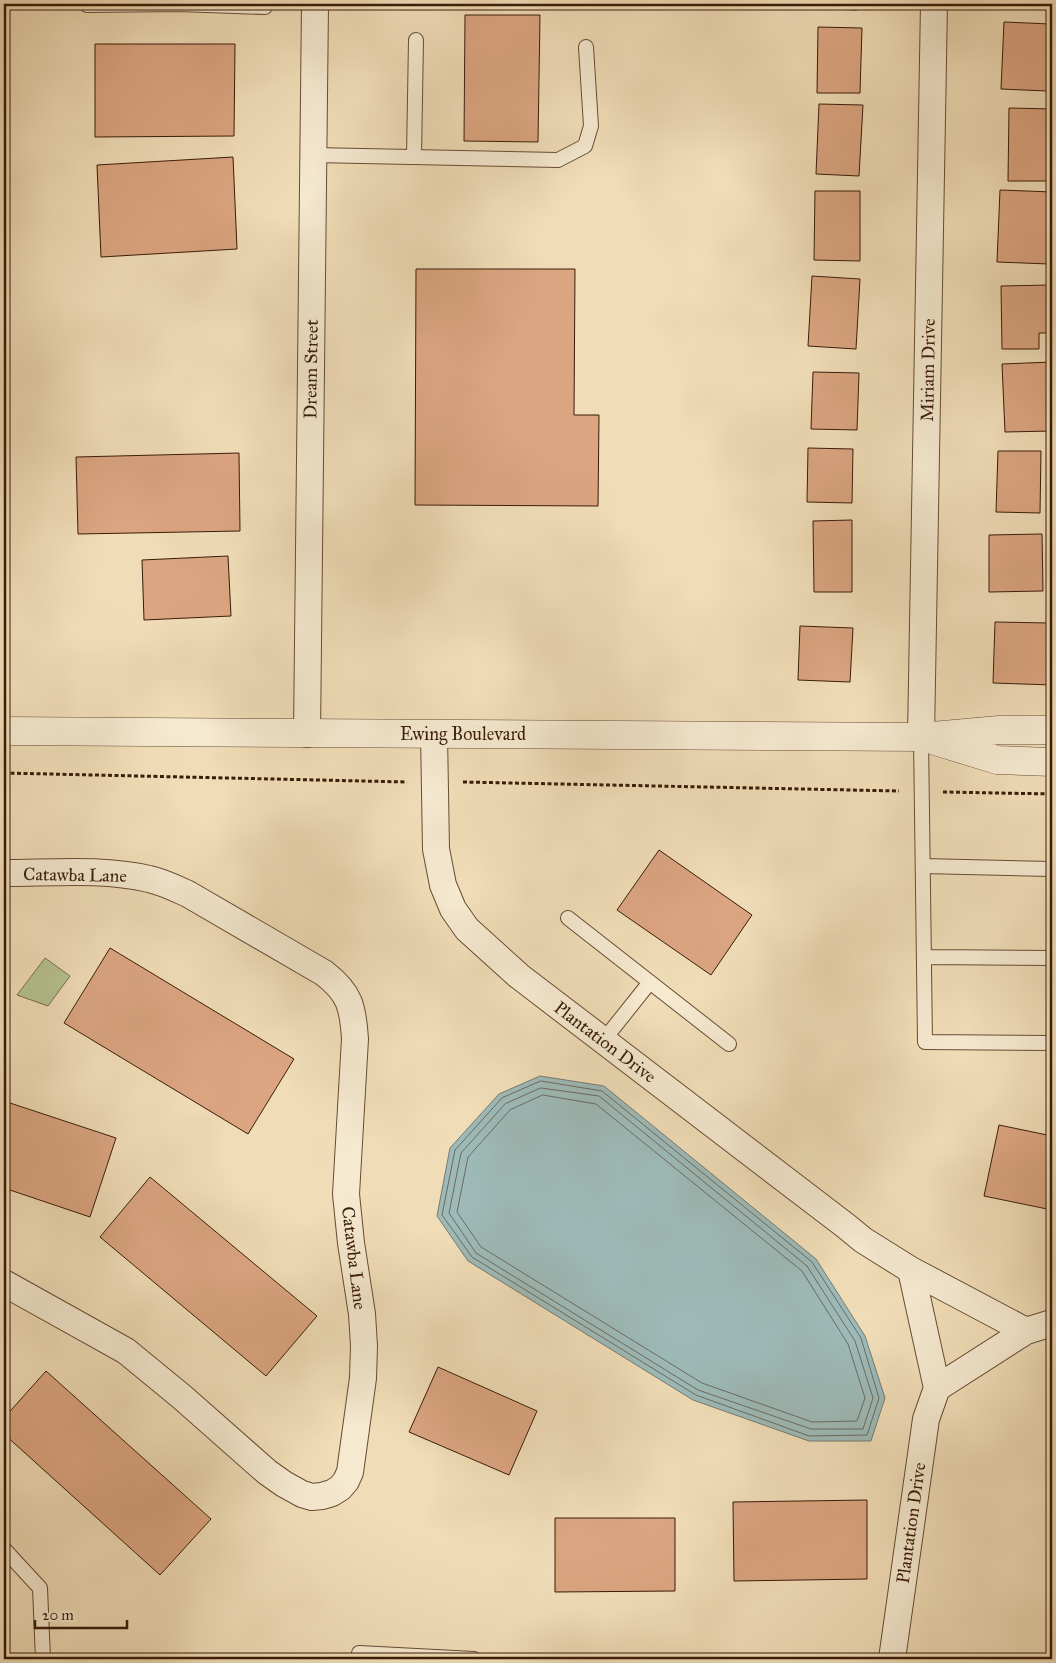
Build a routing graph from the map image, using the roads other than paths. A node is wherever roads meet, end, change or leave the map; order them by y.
1 (86, 4) edge
2 (178, 4) edge
3 (315, 4) edge
4 (934, 4) edge
5 (265, 7) dead end
6 (416, 40) dead end
7 (586, 48) dead end
8 (314, 155) junction
9 (414, 156) junction
10 (1052, 730) edge
11 (4, 731) edge
12 (307, 734) junction
13 (434, 734) junction
14 (922, 736) junction
15 (1052, 762) edge
16 (923, 866) junction
17 (1052, 869) edge
18 (4, 873) edge
19 (568, 918) dead end
20 (924, 957) junction
21 (1052, 958) edge
22 (650, 982) junction
23 (603, 1041) junction
24 (1052, 1043) edge
25 (729, 1044) dead end
26 (911, 1270) junction
27 (4, 1283) edge
28 (1052, 1323) edge
29 (1026, 1331) junction
30 (937, 1388) junction
31 (4, 1549) edge
32 (359, 1654) dead end
33 (43, 1659) edge
34 (474, 1659) edge
35 (892, 1659) edge

1 - 2 lane
2 - 5 lane
3 - 8 street, Dream Street
4 - 14 street, Miriam Drive
6 - 9 lane
7 - 9 lane
8 - 9 lane
8 - 12 street, Dream Street
10 - 14 street, Ewing Boulevard
11 - 12 street, Ewing Boulevard
12 - 13 street, Ewing Boulevard
13 - 14 street, Ewing Boulevard
13 - 23 street, Plantation Drive
14 - 15 street, Ewing Boulevard
14 - 16 lane
16 - 17 lane
16 - 20 lane
18 - 27 street, Catawba Lane
19 - 22 lane
20 - 21 lane
20 - 24 lane
22 - 23 lane
22 - 25 lane
23 - 26 street, Plantation Drive
26 - 29 street, Plantation Drive
26 - 30 street
28 - 29 street
29 - 30 street
30 - 35 street, Plantation Drive
31 - 33 lane
32 - 34 lane

